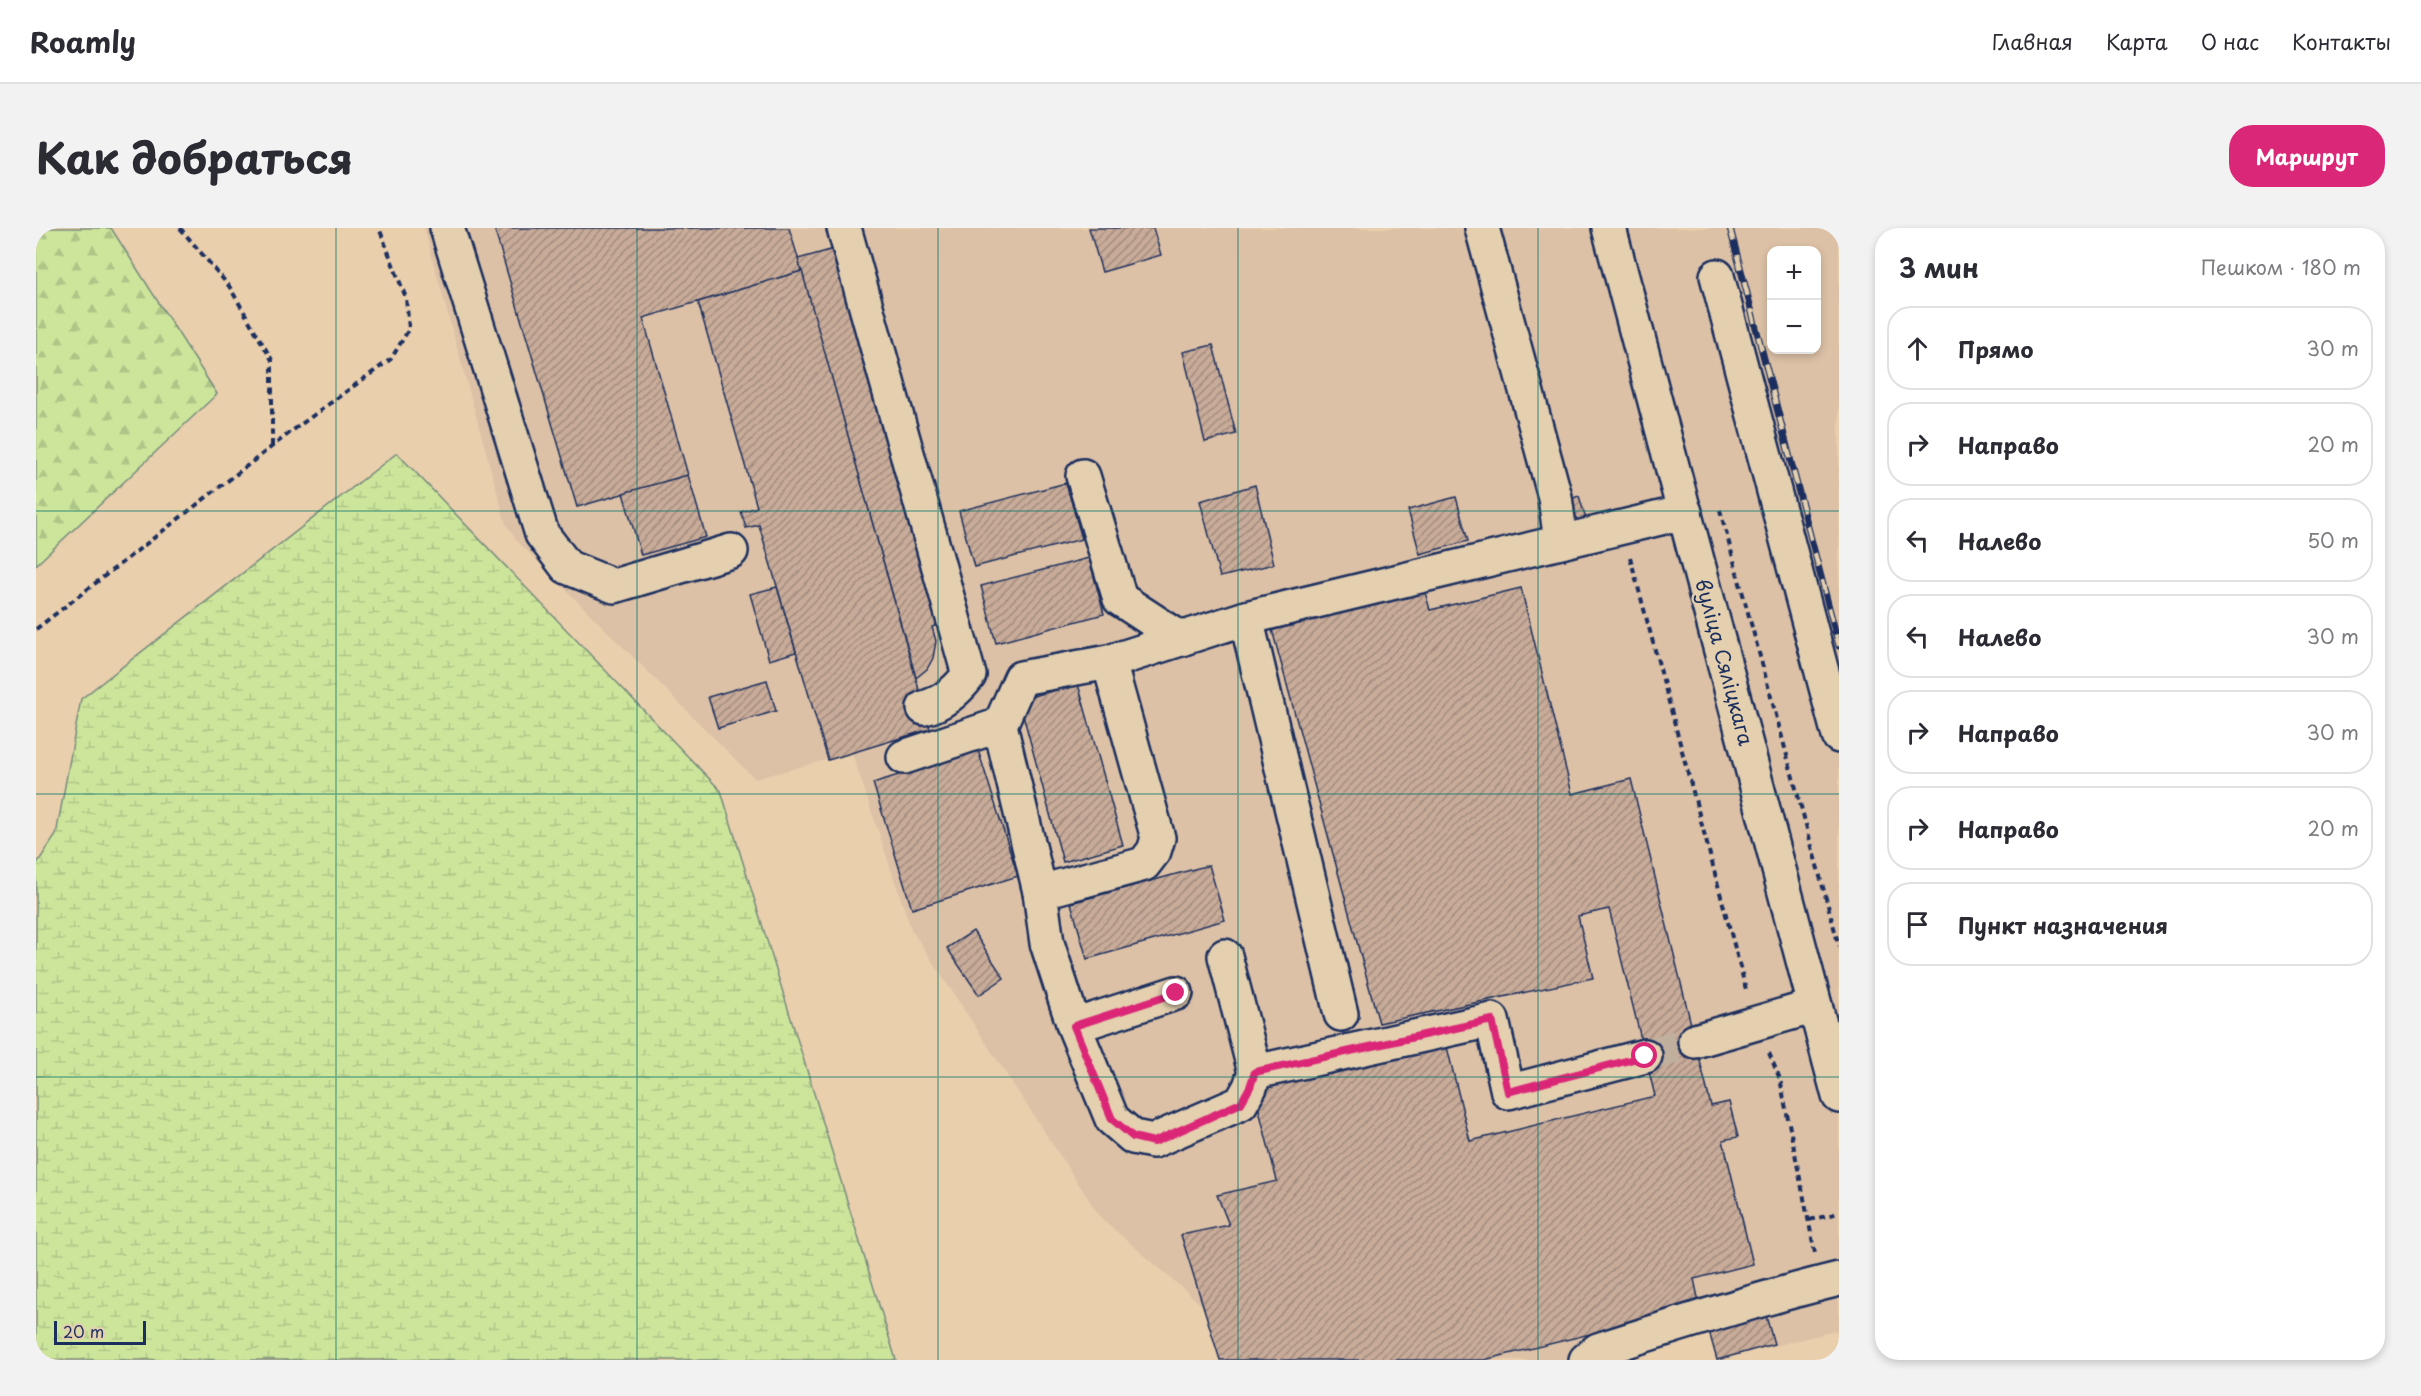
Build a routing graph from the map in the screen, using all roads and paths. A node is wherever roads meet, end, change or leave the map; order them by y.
1 (180, 228) edge
2 (379, 228) edge
3 (447, 228) edge
4 (844, 228) edge
5 (1482, 228) edge
6 (1609, 228) edge
7 (1717, 276) dead end
8 (272, 447) junction
9 (1083, 476) dead end
10 (1717, 501) dead end
11 (1685, 512) junction
12 (1627, 526) junction
13 (1561, 542) junction
14 (731, 550) dead end
15 (1246, 618) junction
16 (36, 629) edge
17 (1181, 639) junction
18 (1109, 662) junction
19 (924, 708) dead end
20 (1000, 725) junction
21 (1839, 736) edge
22 (904, 757) dead end
23 (1040, 892) junction
24 (1839, 946) edge
25 (1225, 956) dead end
26 (1176, 993) dead end
27 (1815, 1006) junction
28 (1341, 1014) dead end
29 (1757, 1023) junction
30 (1074, 1026) junction
31 (1695, 1041) tunnel mouth
32 (1645, 1056) tunnel mouth
33 (1255, 1072) junction
34 (1839, 1096) edge
35 (1839, 1213) edge
36 (1809, 1220) junction
37 (1830, 1282) edge
38 (1586, 1360) edge

1 - 8 path
2 - 8 path
3 - 14 street
4 - 19 street
5 - 13 street
6 - 11 street, вуліца Сяліцкага
7 - 21 street
8 - 16 path
9 - 17 street
10 - 24 path
11 - 12 street
11 - 27 street, вуліца Сяліцкага
12 - 13 street
12 - 29 path
13 - 15 street
15 - 17 street
15 - 28 street
17 - 18 street
18 - 20 street
18 - 23 street
20 - 22 street
20 - 23 street
23 - 30 street
25 - 33 street
26 - 30 street
27 - 29 street
27 - 34 street, вуліца Сяліцкага
29 - 31 street
29 - 36 path
30 - 33 street
32 - 33 street
35 - 36 path
36 - 37 path
37 - 38 street

